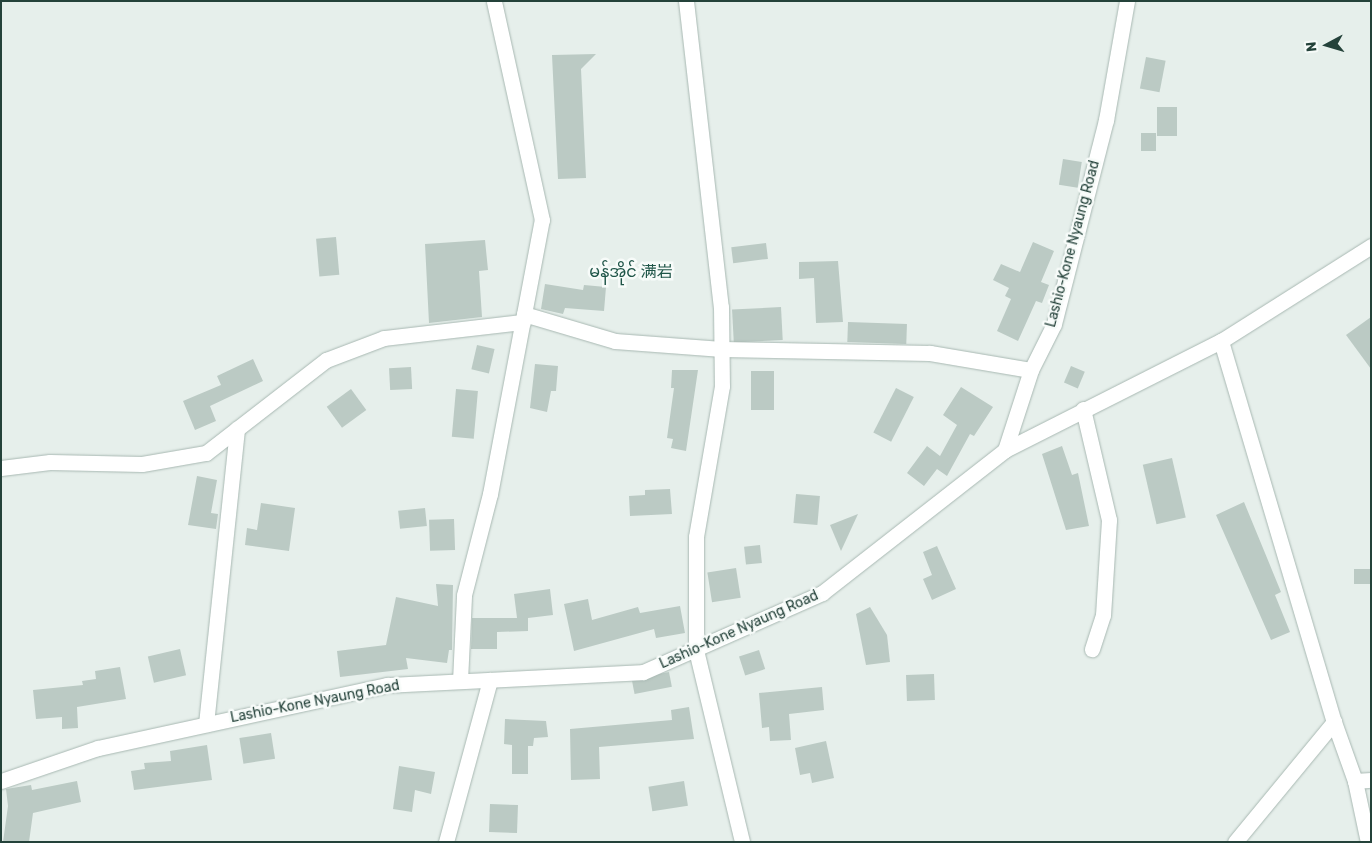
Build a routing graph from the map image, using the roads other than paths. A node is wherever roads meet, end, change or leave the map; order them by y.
1 (494, 1) edge
2 (686, 1) edge
3 (1127, 1) edge
4 (1371, 246) edge
5 (524, 318) junction
6 (1221, 340) junction
7 (722, 349) junction
8 (1031, 370) junction
9 (1083, 409) junction
10 (237, 430) junction
11 (1005, 450) junction
12 (1, 468) edge
13 (1092, 649) dead end
14 (696, 650) junction
15 (490, 680) junction
16 (460, 681) junction
17 (1334, 722) junction
18 (206, 724) junction
19 (1371, 780) edge
20 (1, 781) edge
21 (1355, 781) junction
22 (446, 842) edge
23 (742, 842) edge
24 (1235, 842) edge
25 (1368, 842) edge

1 - 5 street
2 - 7 street
3 - 8 street, Lashio-Kone Nyaung Road
4 - 6 street
5 - 7 street
5 - 10 street
5 - 16 street
6 - 9 street
6 - 17 street
7 - 8 street
7 - 14 street
8 - 11 street, Lashio-Kone Nyaung Road
9 - 11 street
9 - 13 street
10 - 12 street
10 - 18 street
11 - 14 street, Lashio-Kone Nyaung Road
14 - 15 street, Lashio-Kone Nyaung Road
14 - 23 street
15 - 16 street, Lashio-Kone Nyaung Road
15 - 22 street
16 - 18 street, Lashio-Kone Nyaung Road
17 - 21 street
17 - 24 street
18 - 20 street, Lashio-Kone Nyaung Road
19 - 21 street
21 - 25 street

